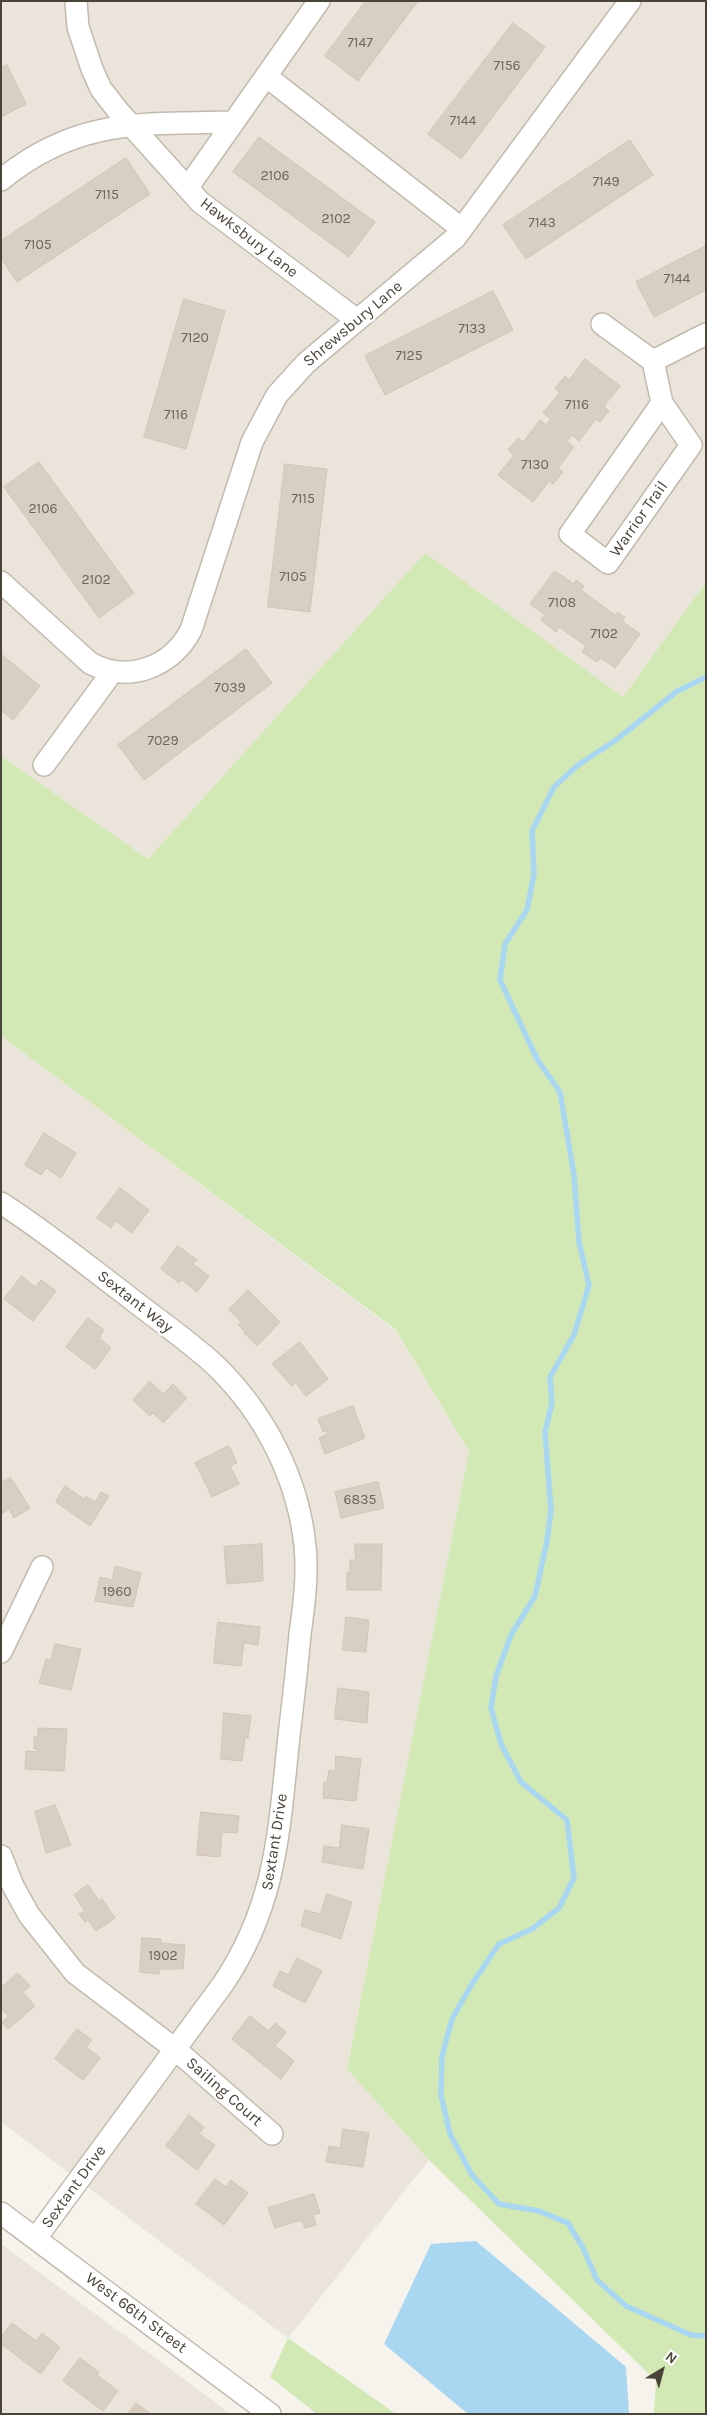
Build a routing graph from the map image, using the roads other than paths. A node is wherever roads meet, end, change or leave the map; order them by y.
1 (76, 1) edge
2 (319, 1) edge
3 (630, 1) edge
4 (266, 76) junction
5 (233, 122) junction
6 (130, 124) junction
7 (1, 180) edge
8 (188, 187) junction
9 (462, 229) junction
10 (357, 320) junction
11 (602, 324) dead end
12 (706, 334) edge
13 (653, 361) junction
14 (662, 403) junction
15 (1, 582) edge
16 (113, 671) junction
17 (44, 765) dead end
18 (1, 1204) edge
19 (257, 1415) joint
20 (42, 1567) dead end
21 (1, 1652) edge
22 (1, 1856) edge
23 (175, 2049) junction
24 (272, 2134) dead end
25 (1, 2213) edge
26 (36, 2238) junction
27 (270, 2414) edge

1 - 6 street, Hawksbury Lane
2 - 4 street
3 - 9 street, Shrewsbury Lane
4 - 5 street
4 - 9 street
5 - 6 street
5 - 8 street
6 - 7 street
6 - 8 street, Hawksbury Lane
8 - 10 street, Hawksbury Lane
9 - 10 street, Shrewsbury Lane
10 - 16 street, Shrewsbury Lane
11 - 13 street
12 - 13 street
13 - 14 street, Warrior Trail
14 - 14 street, Warrior Trail
15 - 16 street
16 - 17 street
18 - 19 street, Sextant Way
19 - 23 street, Sextant Drive
20 - 21 street
22 - 23 street, Sailing Court
23 - 24 street, Sailing Court
23 - 26 street, Sextant Drive
25 - 26 street, West 66th Street
26 - 27 street, West 66th Street

